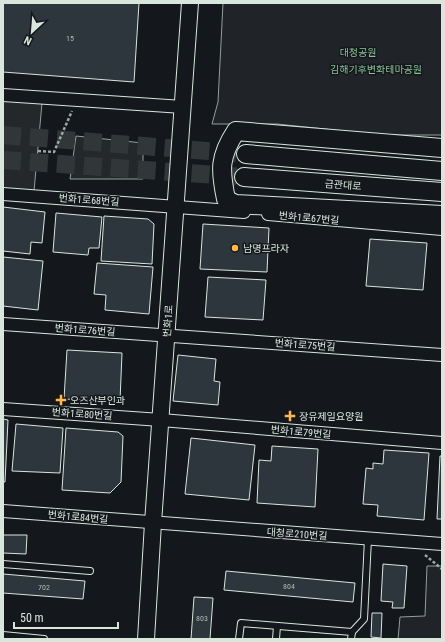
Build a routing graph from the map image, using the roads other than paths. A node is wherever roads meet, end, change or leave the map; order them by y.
1 (190, 3) edge
2 (3, 95) edge
3 (183, 107) junction
4 (442, 148) edge
5 (246, 154) tunnel mouth
6 (442, 171) edge
7 (244, 177) tunnel mouth
8 (442, 192) edge
9 (3, 194) edge
10 (176, 206) junction
11 (442, 215) edge
12 (442, 229) edge
13 (3, 324) edge
14 (167, 336) junction
15 (442, 354) edge
16 (3, 408) edge
17 (161, 420) junction
18 (442, 443) edge
19 (3, 511) edge
20 (153, 523) junction
21 (368, 539) junction
22 (442, 544) edge
23 (3, 564) edge
24 (90, 570) dead end
25 (277, 626) junction
26 (352, 632) junction
27 (7, 636) edge
28 (44, 639) edge
29 (146, 639) edge
30 (239, 639) edge
31 (276, 639) edge
32 (351, 639) edge

1 - 3 street, 번화1로
2 - 3 street
3 - 10 street, 번화1로
4 - 11 main road
5 - 6 main road
7 - 8 main road, 금관대로
9 - 10 street, 번화1로68번길
10 - 12 street, 번화1로67번길
10 - 14 street, 번화1로
13 - 14 street, 번화1로76번길
14 - 15 street, 번화1로75번길
14 - 17 street, 번화1로
16 - 17 street, 번화1로80번길
17 - 18 street, 번화1로79번길
17 - 20 street, 번화1로
19 - 20 street, 번화1로84번길
20 - 21 street, 대청로210번길
20 - 29 street, 번화1로
21 - 22 street, 대청로210번길
21 - 26 lane
23 - 24 lane
25 - 26 lane
25 - 30 lane
25 - 31 lane
26 - 32 lane
27 - 28 lane

